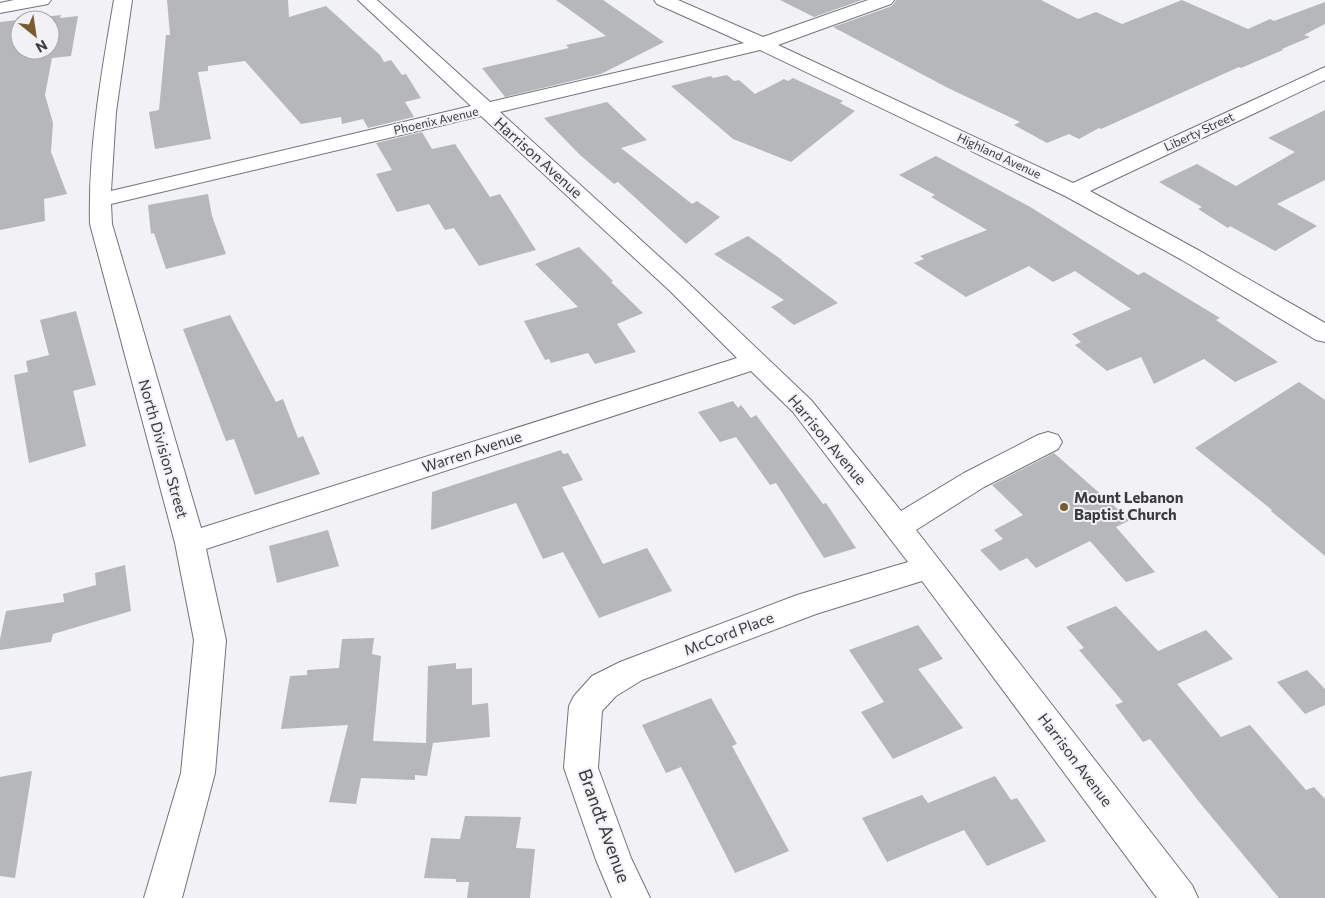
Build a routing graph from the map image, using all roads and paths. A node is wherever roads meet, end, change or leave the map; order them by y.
1 (42, 0) edge
2 (123, 0) edge
3 (367, 0) edge
4 (662, 0) edge
5 (885, 0) edge
6 (0, 8) edge
7 (762, 44) junction
8 (1325, 73) edge
9 (485, 109) junction
10 (1073, 191) junction
11 (99, 200) junction
12 (1325, 334) edge
13 (755, 361) junction
14 (1048, 442) dead end
15 (898, 527) junction
16 (190, 543) junction
17 (929, 567) junction
18 (581, 753) joint
19 (163, 898) edge
20 (631, 898) edge
21 (1179, 898) edge

1 - 6 street
2 - 11 street, North Division Street
3 - 9 street, Harrison Avenue
4 - 7 street, Highland Avenue
5 - 7 street, Phoenix Avenue
7 - 9 street, Phoenix Avenue
7 - 10 street, Highland Avenue
8 - 10 street, Liberty Street
9 - 11 street, Phoenix Avenue
9 - 13 street, Harrison Avenue
10 - 12 street, Highland Avenue
11 - 16 street, North Division Street
13 - 15 street, Harrison Avenue
13 - 16 street, Warren Avenue
14 - 15 street
15 - 17 street, Harrison Avenue
16 - 19 street, North Division Street
17 - 18 street, McCord Place
17 - 21 street, Harrison Avenue
18 - 20 street, Brandt Avenue

